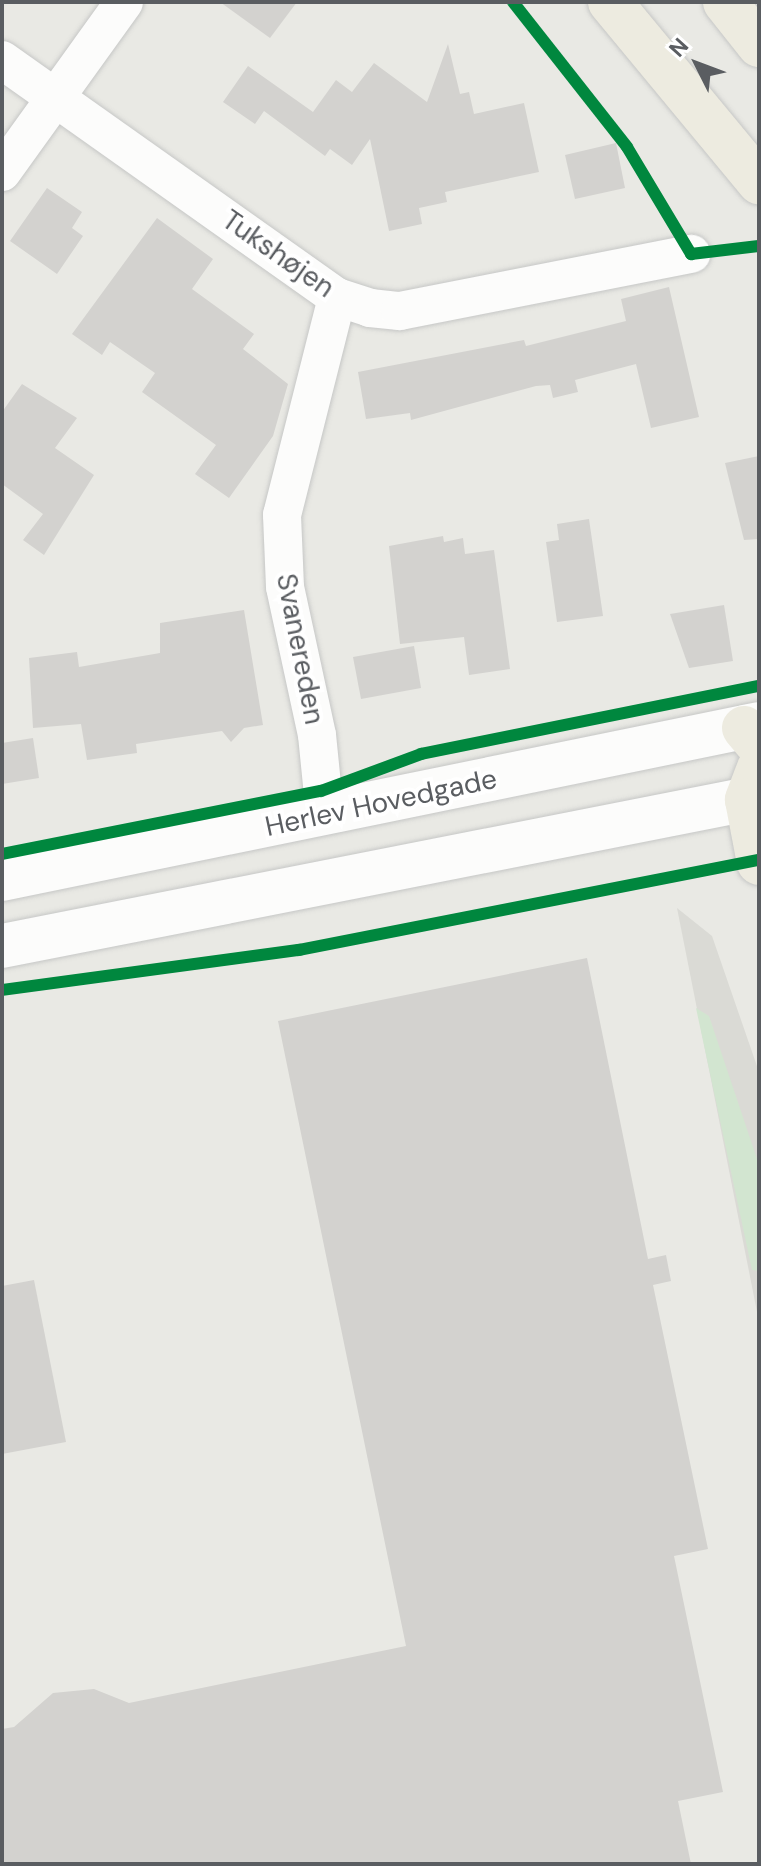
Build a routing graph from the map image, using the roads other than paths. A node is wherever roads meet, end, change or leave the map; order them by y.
1 (124, 2) edge
2 (725, 2) edge
3 (622, 18) edge
4 (759, 45) edge
5 (2, 60) edge
6 (55, 98) junction
7 (2, 172) edge
8 (759, 182) edge
9 (759, 214) edge
10 (691, 254) dead end
11 (337, 297) junction
12 (754, 733) edge
13 (755, 789) edge
14 (325, 815) junction
15 (759, 863) edge
16 (2, 879) edge
17 (2, 946) edge

1 - 6 street
2 - 4 highway
3 - 8 highway
3 - 9 highway
5 - 6 street, Tukshøjen
6 - 7 street
6 - 11 street, Tukshøjen
10 - 11 street, Tukshøjen
11 - 14 street, Svanereden
12 - 14 main road, Herlev Hovedgade
13 - 15 highway
13 - 17 main road
14 - 16 main road, Herlev Hovedgade

